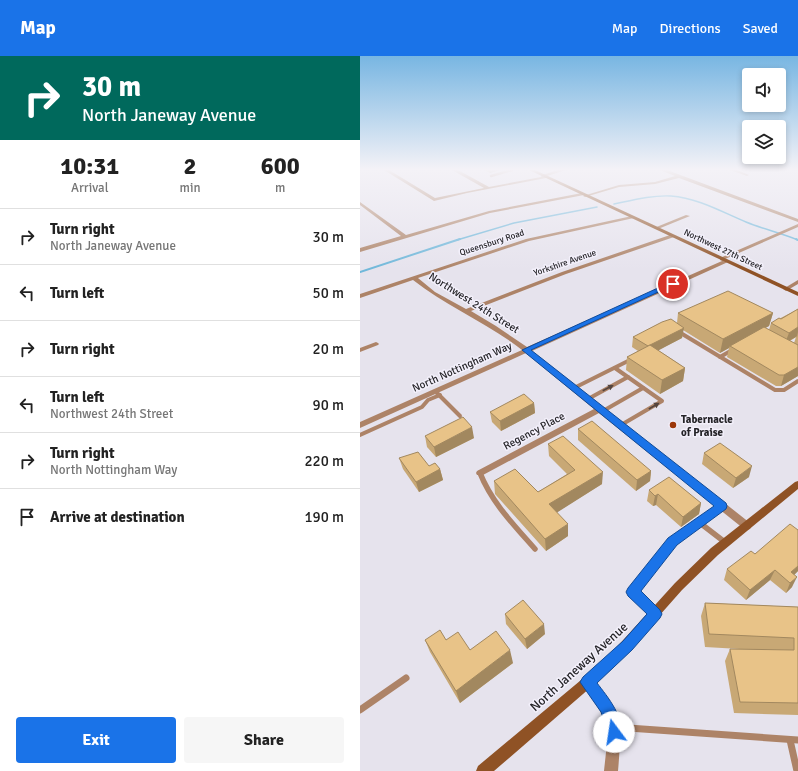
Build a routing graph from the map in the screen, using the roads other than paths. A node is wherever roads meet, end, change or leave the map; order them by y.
1 (360, 203) edge
2 (538, 203) edge
3 (602, 203) edge
4 (750, 203) edge
5 (688, 216) dead end
6 (632, 217) junction
7 (798, 221) edge
8 (798, 225) edge
9 (656, 228) junction
10 (672, 236) junction
11 (405, 237) junction
12 (360, 250) edge
13 (724, 260) junction
14 (414, 278) junction
15 (798, 282) edge
16 (786, 289) junction
17 (798, 294) edge
18 (360, 296) edge
19 (466, 311) junction
20 (676, 330) edge
21 (376, 344) dead end
22 (741, 345) edge
23 (360, 350) edge
24 (526, 350) junction
25 (720, 357) junction
26 (635, 358) edge
27 (615, 368) junction
28 (628, 377) junction
29 (798, 381) edge
30 (574, 388) junction
31 (643, 388) junction
32 (437, 393) junction
33 (588, 399) junction
34 (602, 410) junction
35 (460, 416) dead end
36 (363, 423) edge
37 (621, 425) junction
38 (373, 429) junction
39 (360, 435) edge
40 (480, 473) joint
41 (798, 484) edge
42 (722, 506) junction
43 (700, 522) junction
44 (747, 526) junction
45 (726, 543) junction
46 (535, 549) dead end
47 (656, 614) junction
48 (406, 678) dead end
49 (588, 682) junction
50 (360, 710) edge
51 (614, 727) junction
52 (794, 740) edge
53 (483, 771) edge
54 (611, 771) edge
55 (797, 771) edge

1 - 11 street
2 - 11 street
3 - 6 main road, Northwest 27th Street
4 - 7 street
5 - 9 street
6 - 9 main road, Northwest 27th Street
6 - 14 street, Queensbury Road
8 - 13 street, North Nottingham Way
9 - 10 main road, Northwest 27th Street
10 - 13 main road, Northwest 27th Street
10 - 19 street, Yorkshire Avenue
11 - 12 street
13 - 16 main road, Northwest 27th Street
13 - 24 street, North Nottingham Way
14 - 18 street, Queensbury Road
14 - 19 street, Northwest 24th Street
15 - 16 street
16 - 17 main road, Northwest 27th Street
19 - 24 street, Northwest 24th Street
20 - 25 lane
21 - 23 street
22 - 25 lane
24 - 30 street, Northwest 24th Street
24 - 32 street, North Nottingham Way
25 - 29 lane
26 - 27 lane
27 - 28 lane
27 - 30 lane
28 - 31 lane
33 -> 28 lane
30 - 33 street, Northwest 24th Street
31 - 34 lane
37 -> 31 lane
32 - 35 lane
32 - 36 street, North Nottingham Way
32 - 38 lane
33 - 34 street, Northwest 24th Street
34 - 37 street, Northwest 24th Street
34 - 40 street, Regency Place
36 - 38 lane
37 - 42 street, Northwest 24th Street
38 - 39 lane
40 - 46 lane
41 - 44 main road, North Janeway Avenue
42 - 43 lane
42 - 44 street, Northwest 24th Street
43 - 45 lane
43 - 47 lane
44 - 45 main road, North Janeway Avenue
45 - 47 main road, North Janeway Avenue
47 - 49 main road, North Janeway Avenue
48 - 50 lane
49 - 51 street
49 - 53 main road, North Janeway Avenue
51 - 52 lane
51 - 54 street
52 - 55 lane

